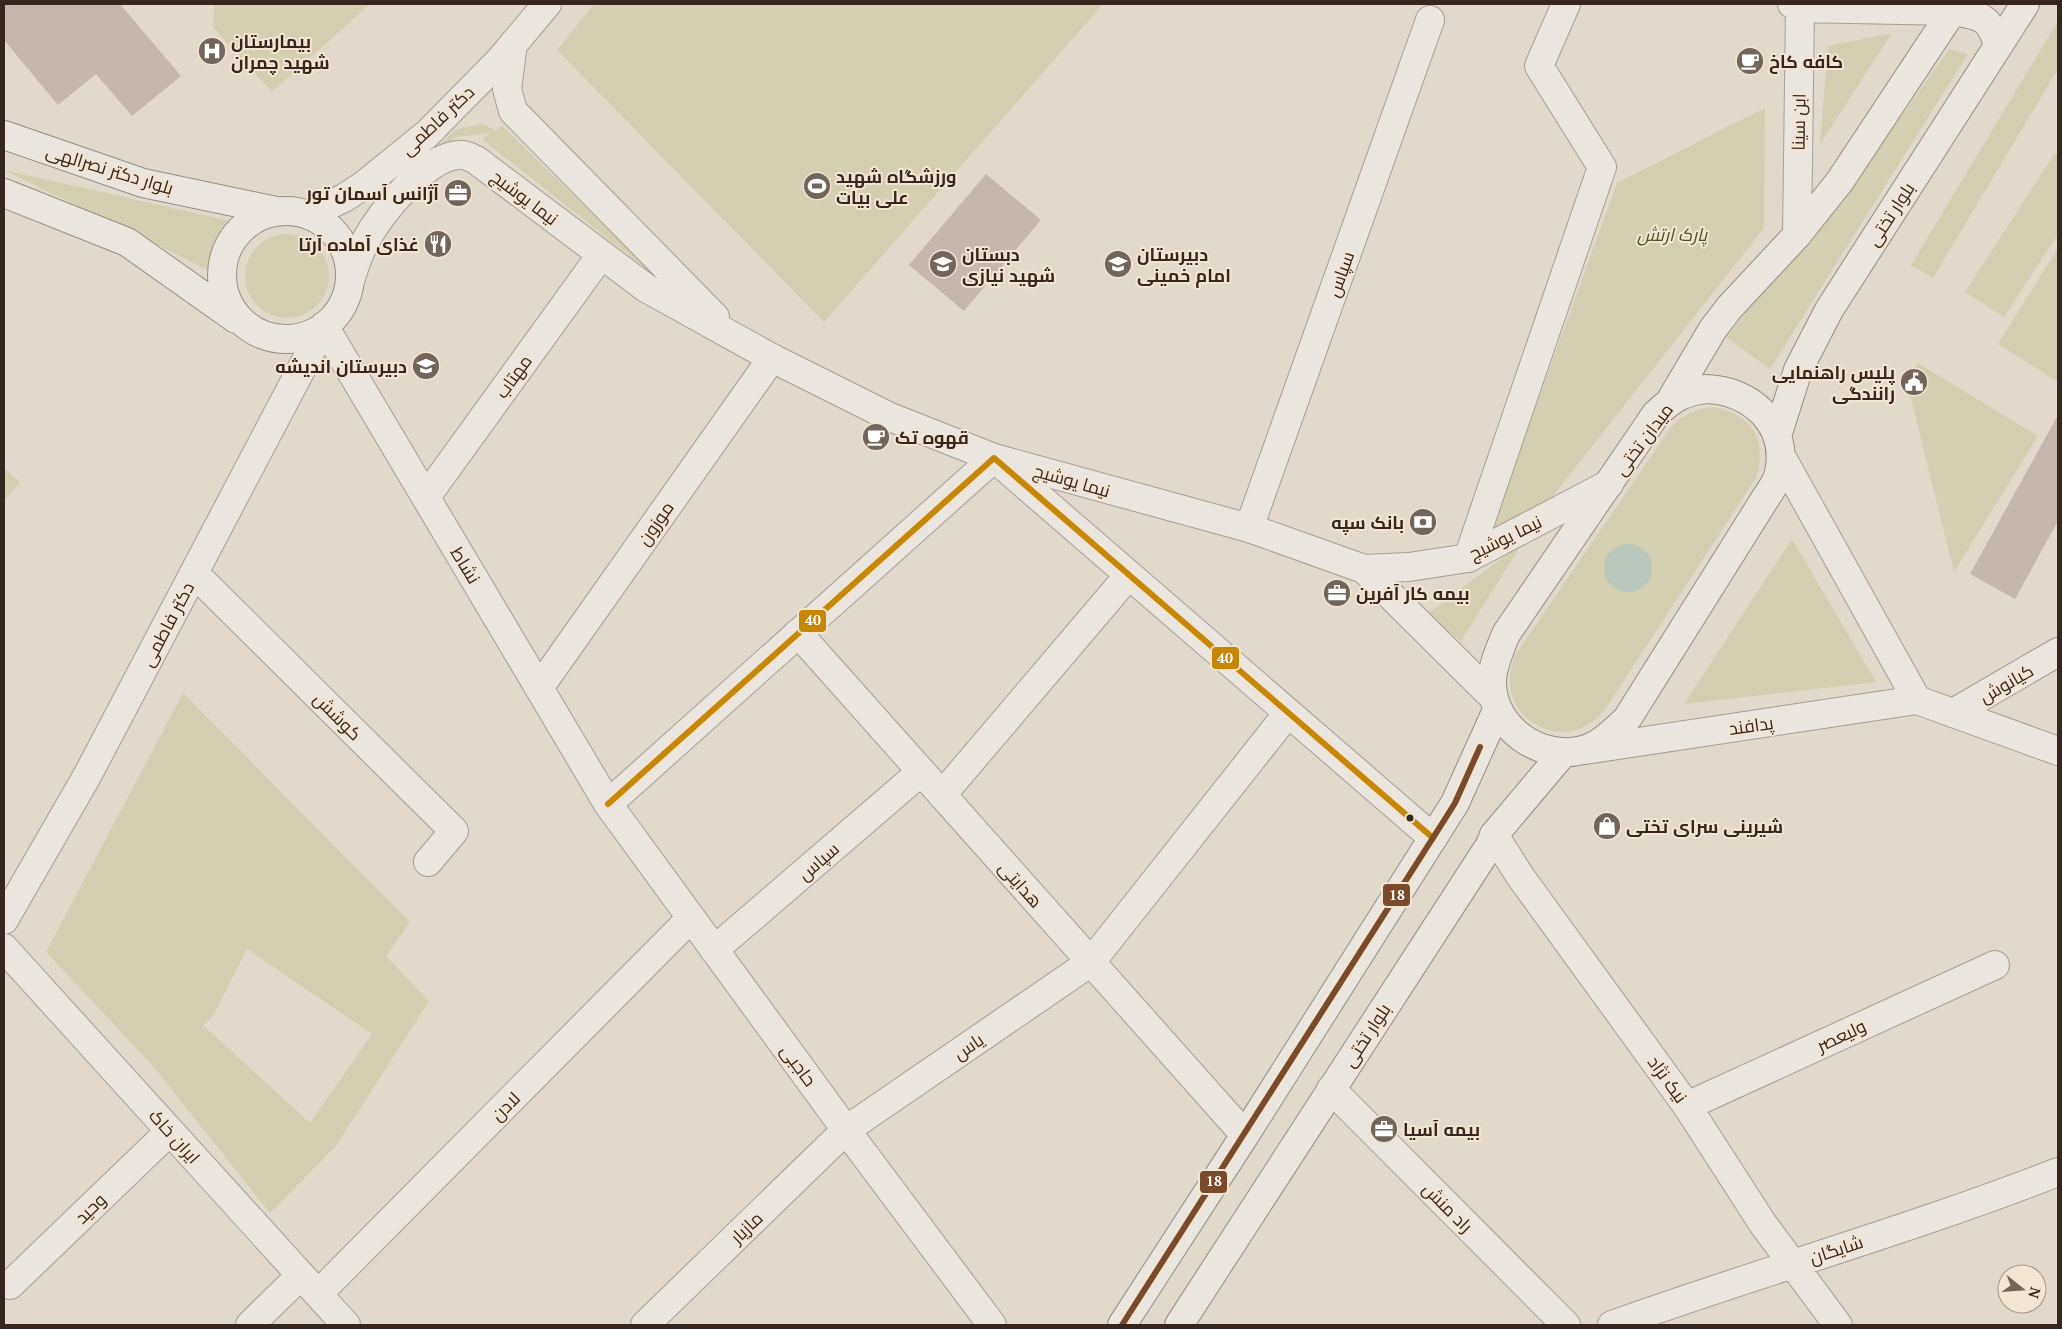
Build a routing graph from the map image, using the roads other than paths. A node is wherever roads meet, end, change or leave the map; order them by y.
1 (547, 4) edge
2 (1566, 4) edge
3 (2025, 4) edge
4 (1796, 6) edge
5 (1955, 7) edge
6 (1430, 20) dead end
7 (513, 44) junction
8 (1998, 45) junction
9 (4, 135) edge
10 (4, 193) edge
11 (276, 211) junction
12 (309, 214) junction
13 (1797, 235) junction
14 (601, 255) junction
15 (350, 281) junction
16 (324, 326) junction
17 (248, 327) junction
18 (736, 338) junction
19 (772, 358) junction
20 (1672, 398) junction
21 (1779, 446) junction
22 (994, 458) junction
23 (1609, 484) junction
24 (426, 497) junction
25 (1249, 528) junction
26 (1468, 558) junction
27 (1364, 569) junction
28 (194, 573) junction
29 (1128, 575) junction
30 (798, 633) junction
31 (2058, 652) edge
32 (539, 688) junction
33 (1917, 700) junction
34 (1495, 703) junction
35 (1288, 713) junction
36 (1953, 713) junction
37 (1574, 751) junction
38 (2058, 751) edge
39 (921, 772) junction
40 (942, 795) junction
41 (608, 804) junction
42 (1494, 836) junction
43 (1433, 838) junction
44 (428, 862) dead end
45 (691, 918) junction
46 (4, 920) edge
47 (4, 948) edge
48 (714, 950) junction
49 (1091, 962) junction
50 (1995, 965) dead end
51 (1331, 1089) junction
52 (1687, 1106) junction
53 (846, 1130) junction
54 (170, 1131) junction
55 (1245, 1135) junction
56 (2058, 1172) edge
57 (1792, 1264) junction
58 (10, 1285) dead end
59 (310, 1285) junction
60 (1126, 1324) edge
61 (250, 1325) edge
62 (346, 1325) edge
63 (645, 1325) edge
64 (992, 1325) edge
65 (1180, 1325) edge
66 (1566, 1325) edge
67 (1612, 1325) edge
68 (1838, 1325) edge

1 - 7 street, دکتر فاطمی
2 - 26 street
3 - 8 street, بلوار تختی
4 - 5 street, ابن سینا
4 - 13 street, ابن سینا
5 - 8 street, ابن سینا
5 - 13 street
6 - 25 street, سپاس
7 - 12 street, دکتر فاطمی
7 - 18 street, نیما یوشیج
8 - 21 street, بلوار تختی
9 - 11 street, بلوار دکتر نصرالهی
10 - 17 street
11 - 12 street
11 - 17 street
12 - 15 street
13 - 20 street
14 - 15 street, نیما یوشیج
14 - 18 street, نیما یوشیج
14 - 24 street, مهتاب
15 - 16 street
16 - 17 street
16 - 24 street, نشاط
16 - 28 street, دکتر فاطمی
18 - 19 street, نیما یوشیج
19 - 22 street, نیما یوشیج
19 - 32 street, موزون
20 - 21 street, میدان تختی
20 - 23 street, میدان تختی
21 - 33 street
21 - 37 street
22 - 25 street, نیما یوشیج
22 - 29 street
22 - 30 street
23 - 26 street, نیما یوشیج
23 - 34 street, میدان تختی
24 - 32 street, نشاط
25 - 27 street, نیما یوشیج
26 - 27 street, نیما یوشیج
27 - 34 street, نیما یوشیج
28 - 44 street, کوشش
28 - 46 street, دکتر فاطمی
29 - 35 street
29 - 40 street
30 - 39 street, هدایتی
30 - 41 street
31 - 36 street, کیانوش
32 - 41 street, نشاط
33 - 36 street, پدافند
33 - 37 street, پدافند
34 - 37 street
34 - 43 street
35 - 43 street
35 - 49 street, یاس
36 - 38 street, پدافند
37 - 42 street, بلوار تختی
39 - 40 street, هدایتی
39 - 48 street, سپاس
40 - 49 street, هدایتی
41 - 45 street, حاجبی
42 - 51 street, بلوار تختی
42 - 52 street, نیک نژاد
43 - 55 street
45 - 48 street, حاجبی
45 - 59 street, لادن
47 - 54 street, ایران خاک
48 - 53 street, حاجبی
49 - 53 street, یاس
49 - 55 street, هدایتی
50 - 52 street, ولیعصر
51 - 65 street, بلوار تختی
51 - 66 street, راد منش
52 - 57 street, نیک نژاد
53 - 63 street, مازیار
53 - 64 street, حاجبی
54 - 58 street, وحید
54 - 59 street, ایران خاک
55 - 60 street
56 - 57 street, شایگان
57 - 67 street, شایگان
57 - 68 street, نیک نژاد
59 - 61 street, لادن
59 - 62 street, ایران خاک

